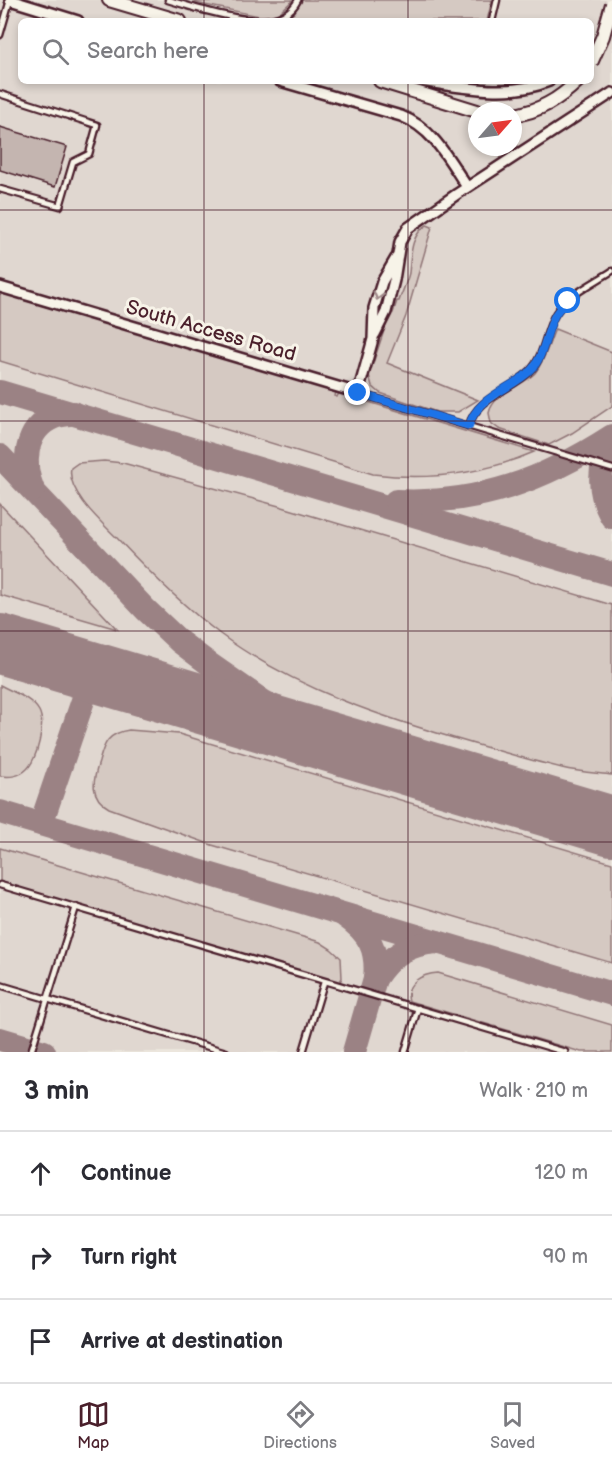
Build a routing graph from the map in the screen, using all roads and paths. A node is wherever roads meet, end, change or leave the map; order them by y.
1 (10, 0) edge
2 (109, 0) edge
3 (168, 0) edge
4 (298, 0) edge
5 (497, 0) edge
6 (612, 4) edge
7 (194, 8) junction
8 (68, 18) edge
9 (170, 18) edge
10 (231, 18) edge
11 (250, 18) edge
12 (276, 18) edge
13 (493, 18) edge
14 (0, 35) edge
15 (594, 56) edge
16 (290, 84) edge
17 (390, 84) edge
18 (448, 84) edge
19 (540, 84) edge
20 (574, 84) edge
21 (612, 93) edge
22 (0, 94) edge
23 (468, 108) edge
24 (522, 113) edge
25 (467, 187) junction
26 (1, 190) edge
27 (0, 198) edge
28 (612, 271) edge
29 (0, 287) edge
30 (358, 393) junction
31 (469, 426) junction
32 (612, 469) edge
33 (0, 885) edge
34 (76, 907) junction
35 (324, 982) junction
36 (0, 985) edge
37 (48, 1000) junction
38 (418, 1008) junction
39 (31, 1052) edge
40 (226, 1052) edge
41 (303, 1052) edge
42 (405, 1052) edge
43 (565, 1052) edge

1 - 8 street
1 - 14 lane
2 - 9 street
3 - 7 lane
4 - 12 lane
5 - 13 lane
6 - 15 street, bridge
7 - 10 lane
7 - 11 lane
16 - 25 street
17 - 23 street
18 - 19 street
20 - 24 street
21 - 25 street
22 - 26 lane
25 - 30 street
26 - 27 lane
28 - 31 lane
29 - 30 street, South Access Road
30 - 31 lane
31 - 32 lane
33 - 34 lane
34 - 35 lane
34 - 37 lane
35 - 38 lane
35 - 41 lane
36 - 37 lane
37 - 39 lane
37 - 40 lane
38 - 42 lane
38 - 43 lane

